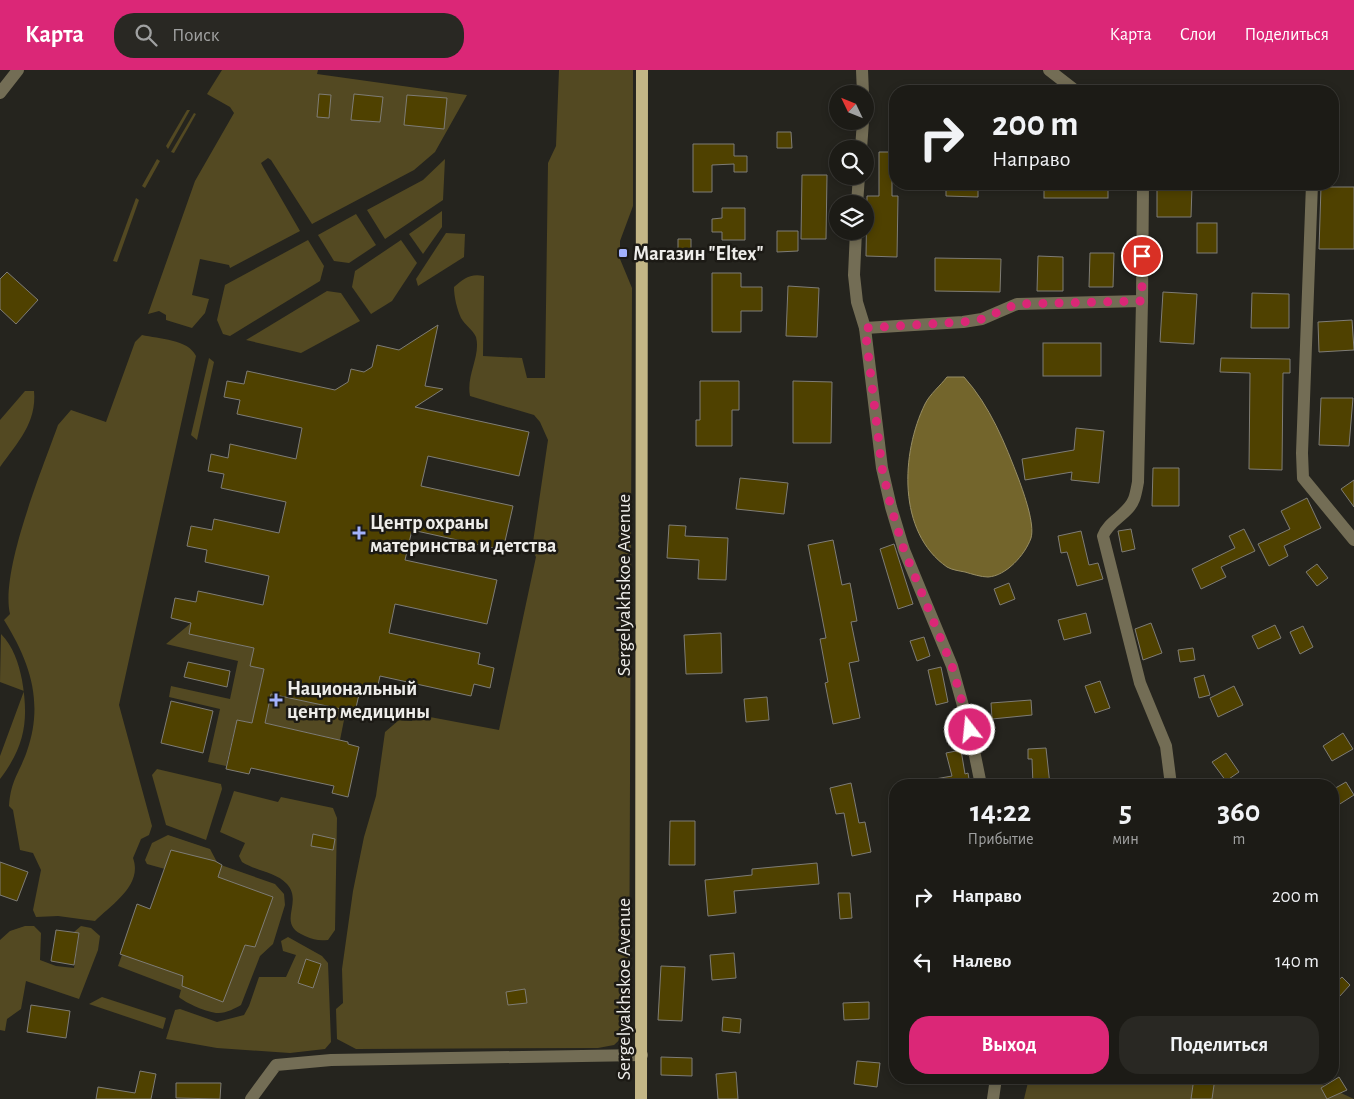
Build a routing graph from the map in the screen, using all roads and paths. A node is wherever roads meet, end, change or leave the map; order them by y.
1 (18, 70) edge
2 (642, 70) edge
3 (862, 70) edge
4 (1049, 70) edge
5 (863, 85) edge
6 (1068, 85) edge
7 (0, 93) edge
8 (1143, 190) edge
9 (1312, 190) edge
10 (856, 240) edge
11 (1142, 301) junction
12 (865, 328) junction
13 (1354, 540) edge
14 (979, 779) edge
15 (1170, 779) edge
16 (642, 1055) junction
17 (995, 1084) edge
18 (251, 1099) edge
19 (641, 1099) edge
20 (993, 1099) edge

1 - 7 street
2 - 16 main road, Sergelyakhskoe Avenue
3 - 5 street
4 - 6 street
8 - 11 street
9 - 13 street
10 - 12 street
11 - 12 street
11 - 15 street
12 - 14 street
16 - 18 street
16 - 19 main road, Sergelyakhskoe Avenue
17 - 20 street

